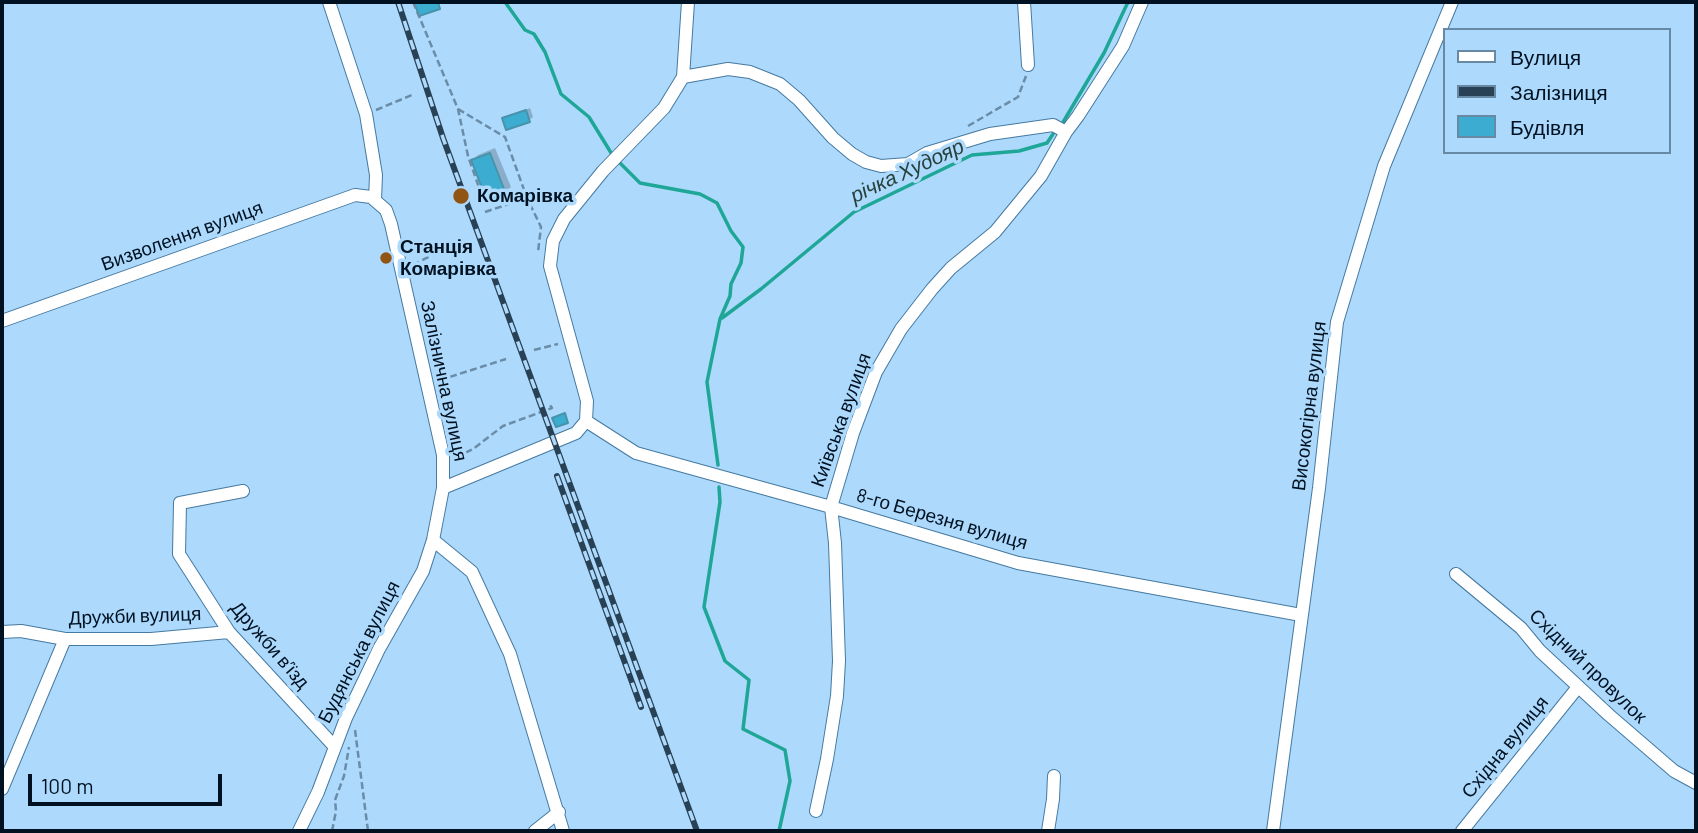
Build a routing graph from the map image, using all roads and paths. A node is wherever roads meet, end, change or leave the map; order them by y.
1 (329, 2) edge
2 (413, 2) edge
3 (688, 2) edge
4 (1024, 2) edge
5 (1142, 2) edge
6 (1452, 2) edge
7 (1028, 65) joint
8 (683, 77) junction
9 (412, 95) dead end
10 (458, 109) junction
11 (366, 114) junction
12 (961, 130) dead end
13 (1066, 132) junction
14 (375, 200) junction
15 (481, 201) dead end
16 (485, 212) dead end
17 (463, 239) dead end
18 (401, 272) junction
19 (2, 306) edge
20 (4, 320) edge
21 (569, 340) junction
22 (534, 350) dead end
23 (506, 359) dead end
24 (427, 384) junction
25 (550, 405) dead end
26 (528, 410) dead end
27 (530, 416) junction
28 (586, 421) junction
29 (444, 463) junction
30 (443, 488) junction
31 (243, 491) dead end
32 (831, 507) junction
33 (433, 540) junction
34 (1456, 574) dead end
35 (1301, 615) junction
36 (2, 632) edge
37 (229, 632) junction
38 (65, 639) junction
39 (1578, 687) junction
40 (334, 746) junction
41 (1054, 775) dead end
42 (1696, 783) edge
43 (2, 789) edge
44 (816, 811) dead end
45 (559, 812) junction
46 (299, 831) edge
47 (332, 831) edge
48 (368, 831) edge
49 (535, 831) edge
50 (563, 831) edge
51 (1048, 831) edge
52 (1273, 831) edge
53 (1462, 831) edge

1 - 11 street, Залізнична вулиця
2 - 10 path
3 - 8 street
4 - 7 street
5 - 13 street, Київська вулиця
6 - 35 street, Високогірна вулиця
7 - 12 path
8 - 13 street
8 - 21 street
9 - 11 path
10 - 15 path
10 - 16 path
11 - 14 street, Залізнична вулиця
13 - 32 street, Київська вулиця
14 - 18 street, Залізнична вулиця
14 - 20 street, Визволення вулиця
17 - 18 path
18 - 24 street, Залізнична вулиця
19 - 20 street
21 - 22 path
21 - 28 street
23 - 24 path
24 - 29 street, Залізнична вулиця
25 - 27 path
26 - 27 path
27 - 29 path
28 - 30 street
28 - 32 street, 8-го Березня вулиця
29 - 30 street, Залізнична вулиця
30 - 33 street, Будянська вулиця
31 - 37 street, Дружби в’їзд
32 - 35 street, 8-го Березня вулиця
32 - 44 street, Київська вулиця
33 - 40 street, Будянська вулиця
33 - 45 street
34 - 39 street, Східний провулок
35 - 52 street, Високогірна вулиця
36 - 38 street, Дружби вулиця
37 - 38 street, Дружби вулиця
37 - 40 street, Дружби в’їзд
38 - 43 street
39 - 42 street, Східний провулок
39 - 53 street, Східна вулиця
40 - 46 street, Будянська вулиця
41 - 51 street
45 - 49 street
45 - 50 street
47 - 48 path

